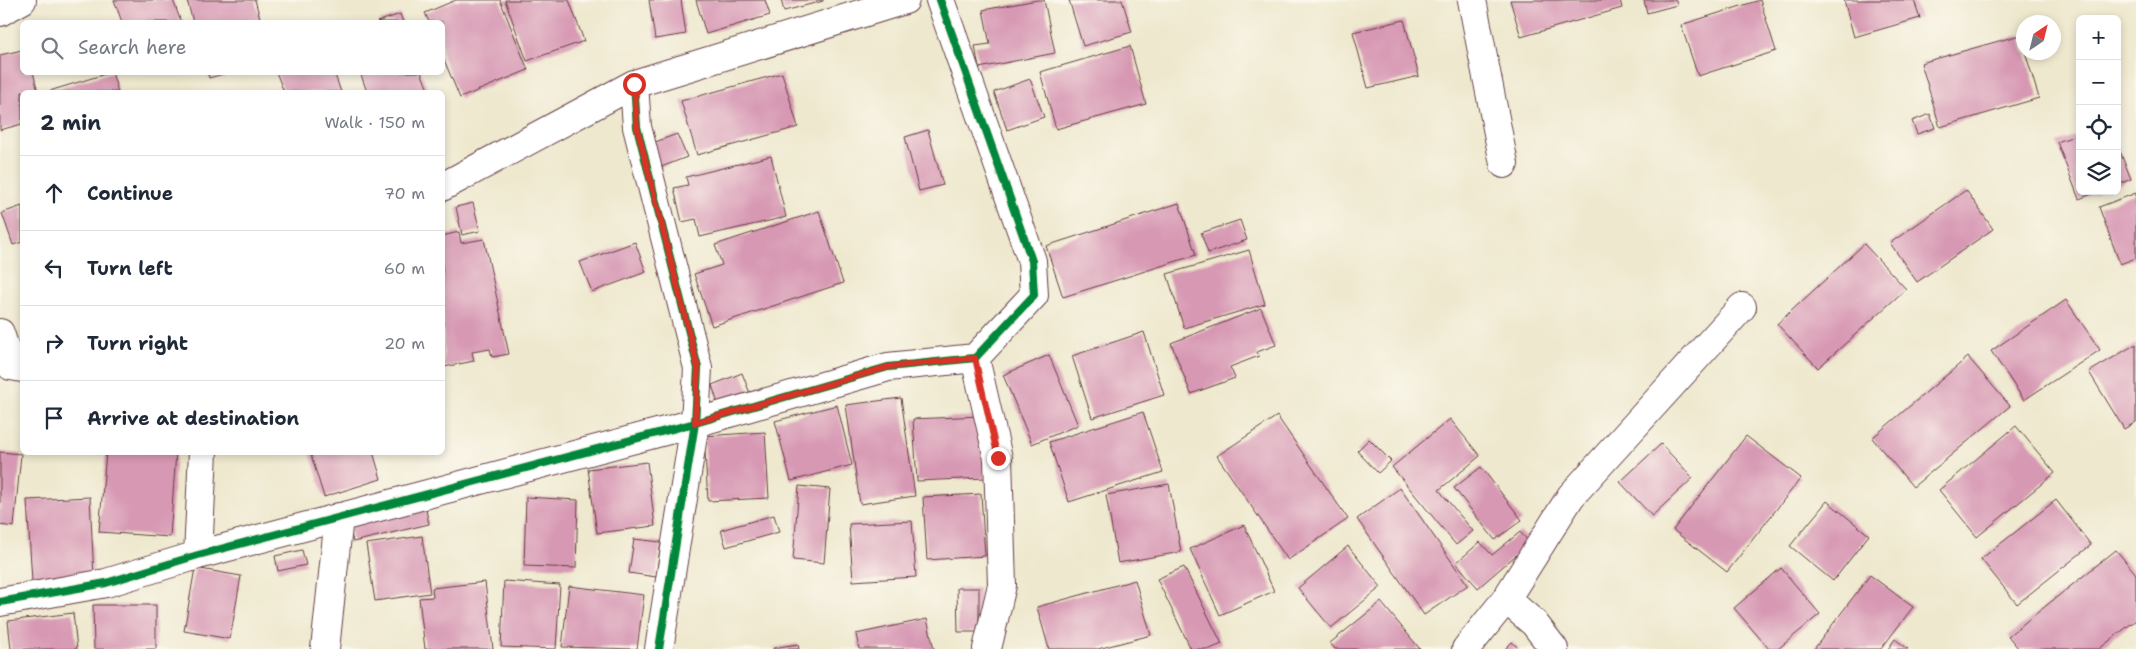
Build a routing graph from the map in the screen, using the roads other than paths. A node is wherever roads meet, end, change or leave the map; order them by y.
1 (22, 0) edge
2 (905, 0) edge
3 (940, 0) edge
4 (1472, 0) edge
5 (0, 12) edge
6 (634, 84) junction
7 (1504, 164) dead end
8 (445, 185) edge
9 (1742, 307) dead end
10 (0, 332) edge
11 (975, 358) junction
12 (20, 368) edge
13 (695, 423) junction
14 (202, 455) edge
15 (338, 517) junction
16 (198, 555) junction
17 (1506, 599) junction
18 (0, 602) edge
19 (325, 649) edge
20 (659, 649) edge
21 (987, 649) edge
22 (1466, 649) edge
23 (1554, 649) edge

1 - 5 street
2 - 6 street
3 - 11 street
4 - 7 street
6 - 8 street
6 - 13 street
9 - 17 street
10 - 12 street
11 - 13 street
11 - 21 street
13 - 15 street
13 - 20 street
14 - 16 street
15 - 16 street
15 - 19 street
16 - 18 street
17 - 22 street
17 - 23 street

